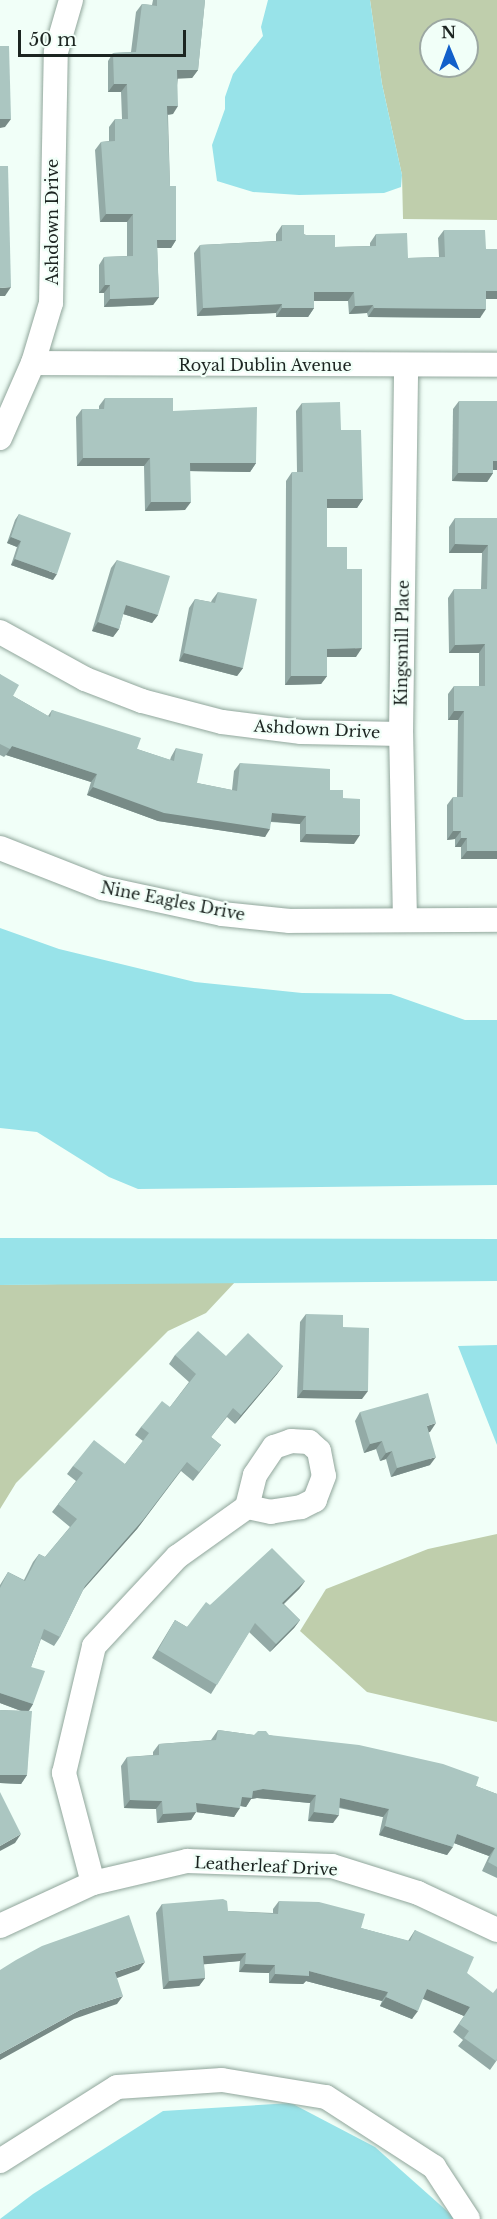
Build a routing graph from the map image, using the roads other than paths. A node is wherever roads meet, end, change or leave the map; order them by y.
1 (71, 0) edge
2 (33, 363) junction
3 (497, 364) edge
4 (406, 366) junction
5 (0, 438) edge
6 (0, 633) edge
7 (401, 734) junction
8 (0, 848) edge
9 (405, 920) junction
10 (497, 920) edge
11 (247, 1507) dead end
12 (93, 1883) junction
13 (0, 1926) edge
14 (497, 1930) edge
15 (0, 2161) edge
16 (468, 2219) edge

1 - 2 street, Ashdown Drive
2 - 4 street, Royal Dublin Avenue
2 - 5 street, Ashdown Drive
3 - 4 street, Royal Dublin Avenue
4 - 7 street, Kingsmill Place
6 - 7 street, Ashdown Drive
7 - 9 street, Kingsmill Place
8 - 9 street, Nine Eagles Drive
9 - 10 street, Nine Eagles Drive
11 - 12 street
12 - 13 street, Leatherleaf Drive
12 - 14 street, Leatherleaf Drive
15 - 16 street

